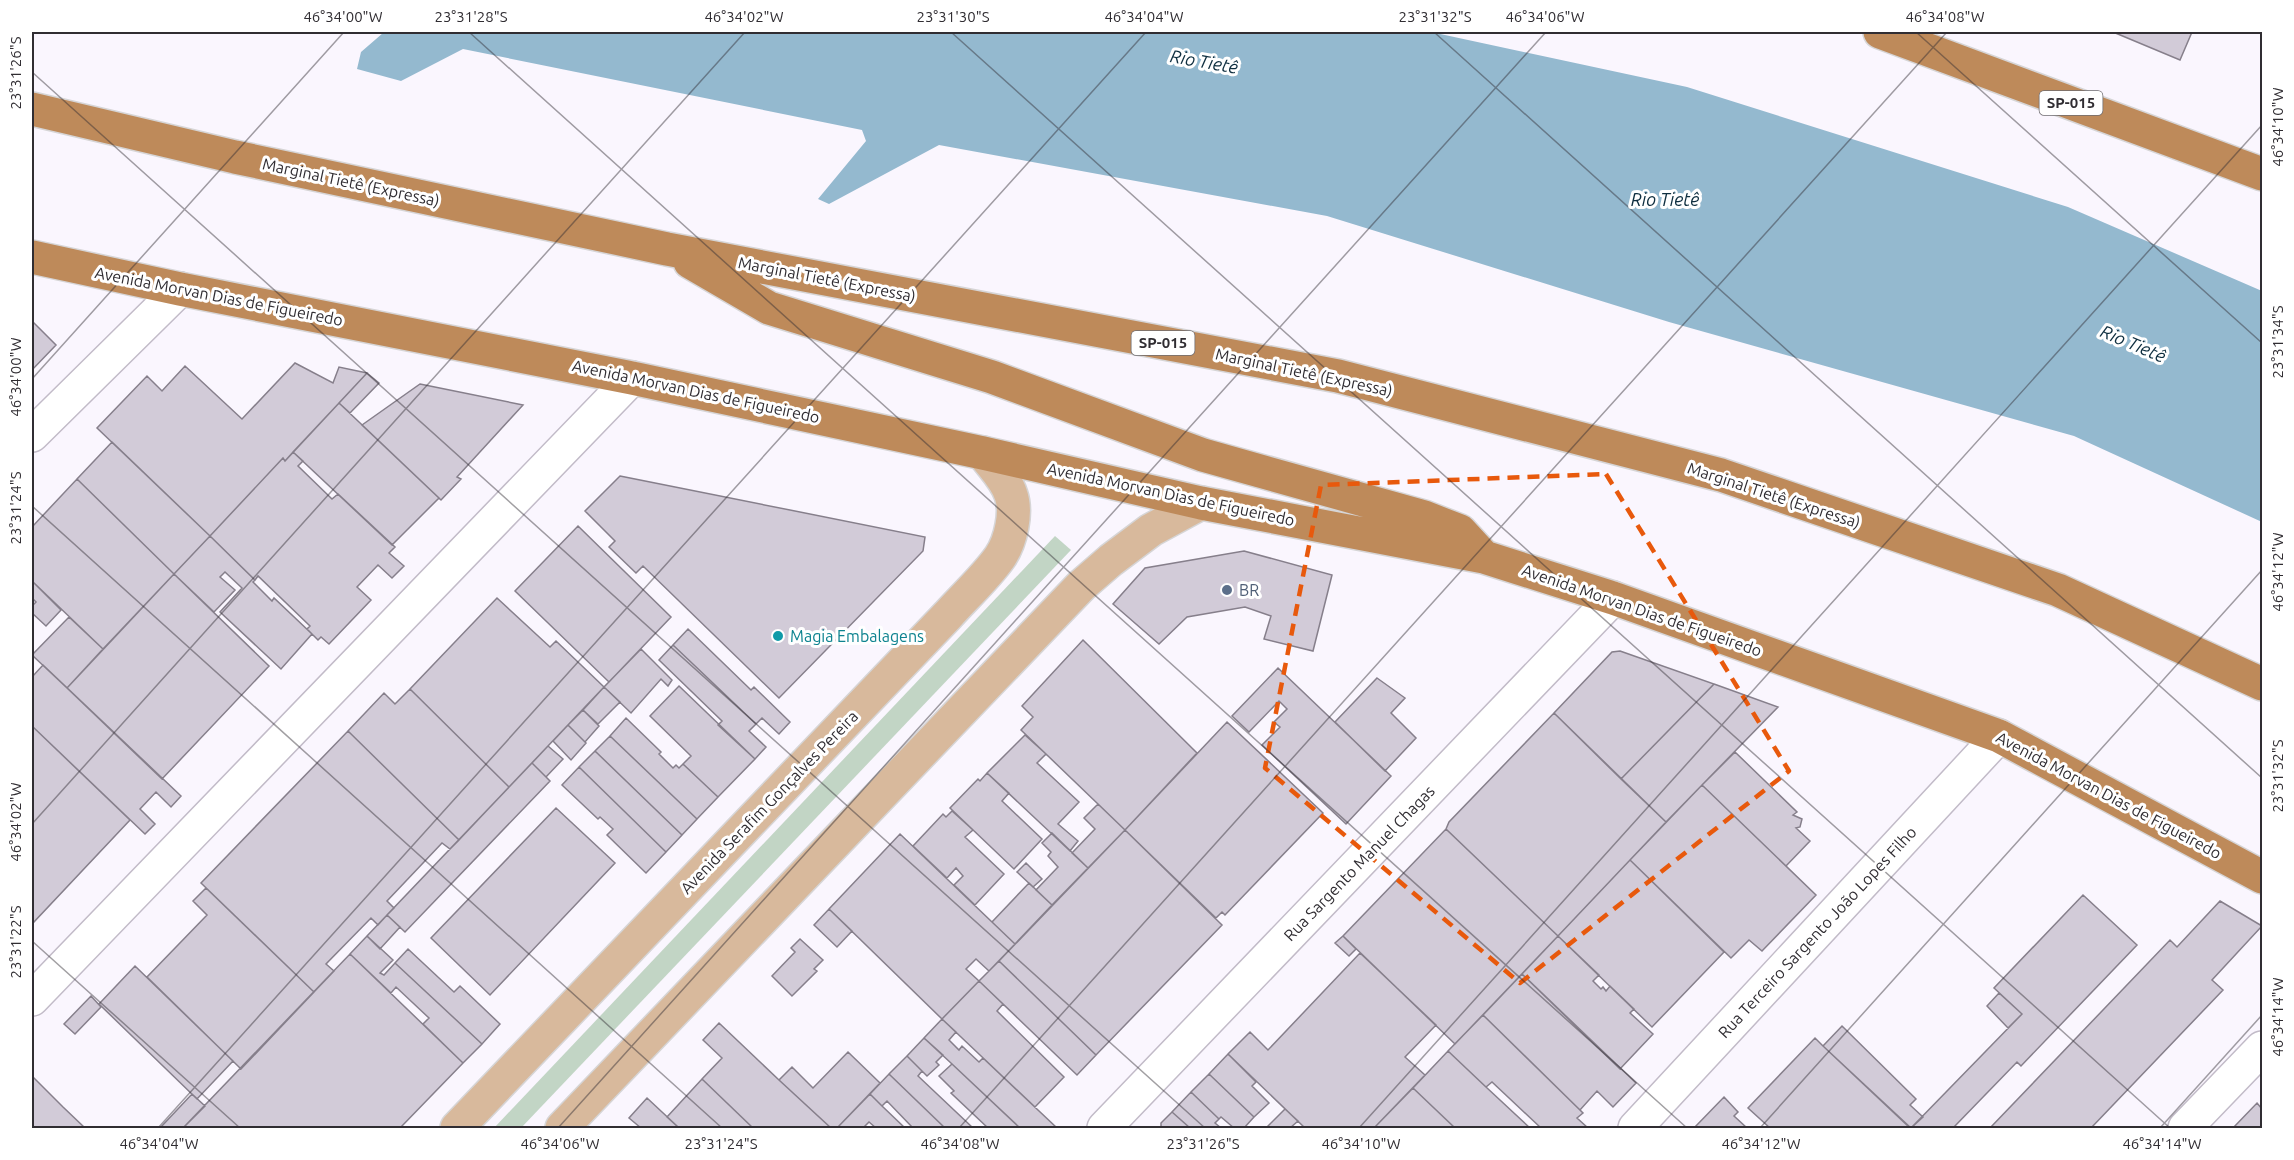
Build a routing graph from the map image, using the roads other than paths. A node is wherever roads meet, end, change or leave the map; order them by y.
1 (1880, 32) edge
2 (32, 110) edge
3 (2262, 174) edge
4 (667, 249) junction
5 (32, 257) edge
6 (180, 289) junction
7 (632, 378) junction
8 (32, 435) edge
9 (982, 453) junction
10 (1200, 503) junction
11 (1484, 557) junction
12 (1613, 597) junction
13 (2262, 684) edge
14 (1999, 736) junction
15 (2262, 877) edge
16 (32, 999) edge
17 (2262, 1048) edge
18 (1108, 1127) edge
19 (456, 1128) edge
20 (562, 1128) edge
21 (1635, 1128) edge
22 (2185, 1128) edge

1 - 3 highway, SP-015
2 - 4 highway, Marginal Tietê (Expressa) / SP-015
4 - 11 highway
4 - 13 highway, Marginal Tietê (Expressa) / SP-015
5 - 6 highway, Avenida Morvan Dias de Figueiredo
6 - 7 highway, Avenida Morvan Dias de Figueiredo
6 - 8 street
7 - 9 highway, Avenida Morvan Dias de Figueiredo
7 - 16 street
9 - 10 highway, Avenida Morvan Dias de Figueiredo
9 - 19 main road, Avenida Serafim Gonçalves Pereira
10 - 11 highway, Avenida Morvan Dias de Figueiredo
10 - 20 main road
11 - 12 highway, Avenida Morvan Dias de Figueiredo
12 - 14 highway, Avenida Morvan Dias de Figueiredo
12 - 18 street, Rua Sargento Manuel Chagas
14 - 15 highway, Avenida Morvan Dias de Figueiredo
14 - 21 street, Rua Terceiro Sargento João Lopes Filho
17 - 22 street

